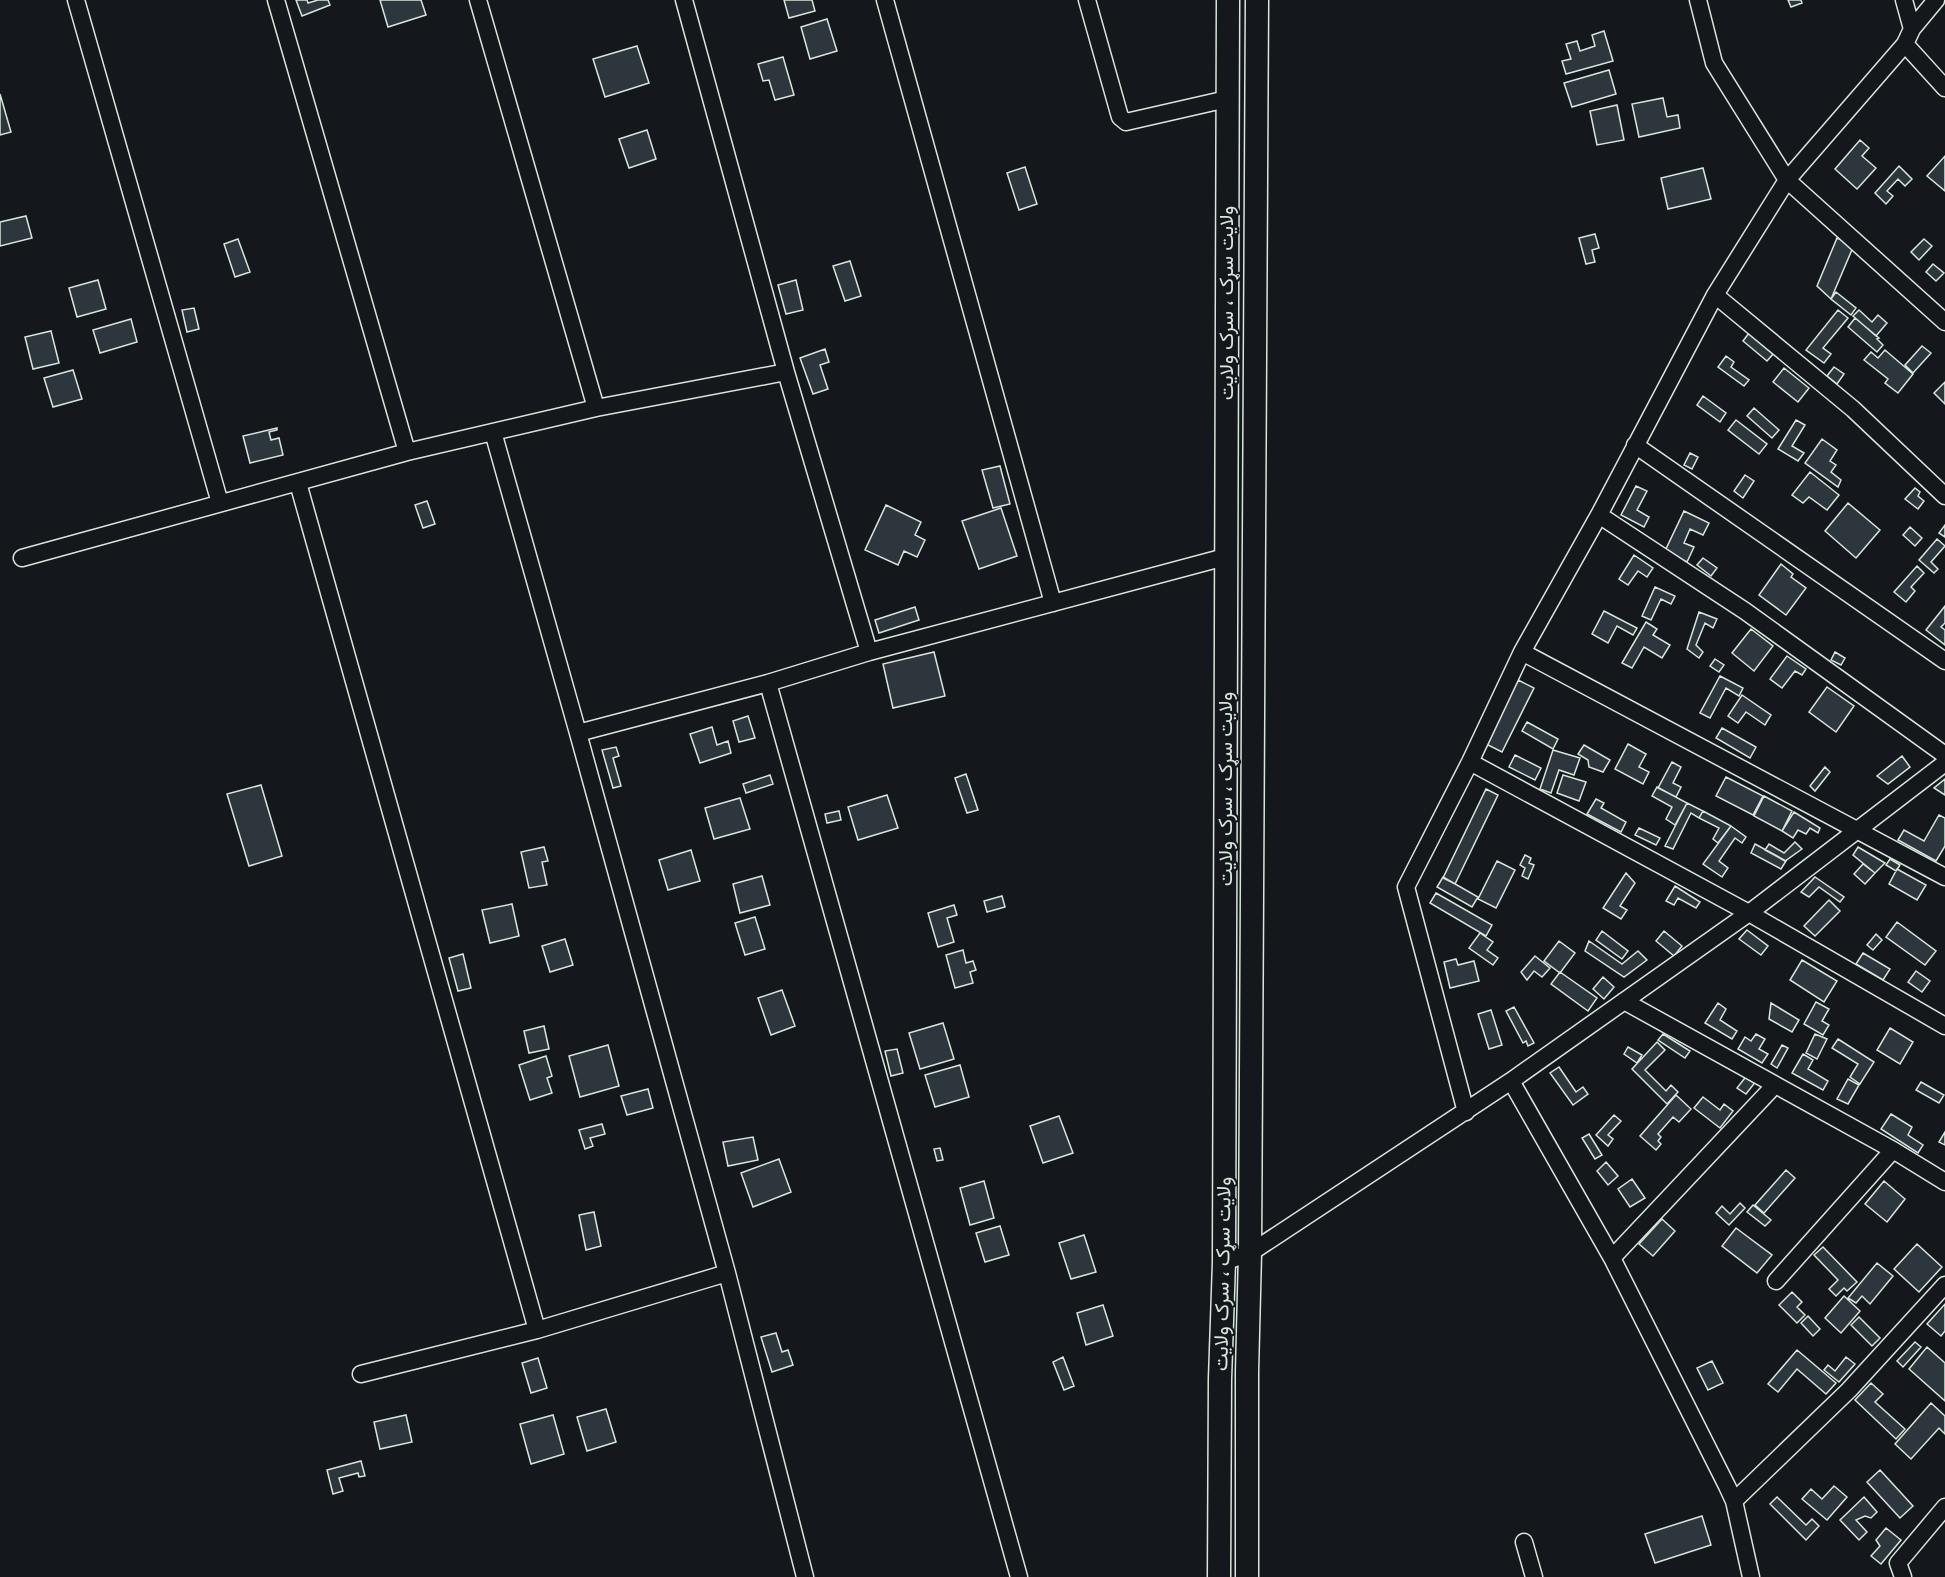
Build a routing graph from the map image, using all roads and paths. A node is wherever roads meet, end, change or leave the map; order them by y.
1 (76, 0) edge
2 (276, 0) edge
3 (478, 0) edge
4 (684, 0) edge
5 (885, 0) edge
6 (1087, 0) edge
7 (1228, 0) edge
8 (1257, 0) edge
9 (1698, 0) edge
10 (1904, 0) edge
11 (1936, 0) edge
12 (1908, 36) junction
13 (1945, 88) edge
14 (1227, 99) junction
15 (1787, 180) junction
16 (1715, 295) junction
17 (1945, 322) edge
18 (786, 372) junction
19 (596, 408) junction
20 (493, 432) junction
21 (1635, 445) junction
22 (407, 452) junction
23 (298, 483) junction
24 (1945, 496) edge
25 (220, 503) junction
26 (1599, 515) junction
27 (1225, 557) junction
28 (22, 558) dead end
29 (1053, 603) junction
30 (869, 652) junction
31 (1522, 652) junction
32 (1945, 661) edge
33 (768, 683) junction
34 (578, 733) junction
35 (1945, 755) edge
36 (1470, 762) junction
37 (1945, 763) edge
38 (1858, 830) junction
39 (1945, 877) edge
40 (1749, 913) junction
41 (1624, 1001) junction
42 (1945, 1026) edge
43 (1511, 1081) junction
44 (1775, 1085) junction
45 (1466, 1112) junction
46 (1893, 1150) junction
47 (1945, 1182) edge
48 (1250, 1253) junction
49 (1612, 1258) junction
50 (1224, 1262) junction
51 (727, 1273) junction
52 (1776, 1281) dead end
53 (1945, 1285) edge
54 (537, 1330) junction
55 (361, 1374) dead end
56 (1734, 1502) junction
57 (1945, 1507) edge
58 (1524, 1542) dead end
59 (805, 1577) edge
60 (1018, 1577) edge
61 (1219, 1577) edge
62 (1247, 1577) edge
63 (1534, 1577) edge
64 (1751, 1577) edge
65 (1904, 1577) edge

1 - 25 street
2 - 22 street
3 - 19 street
4 - 18 street
5 - 29 street
6 - 14 street
7 - 14 main road, ولایت سړک ، سرک ولایت
8 - 48 main road, ولایت سړک ، سرک ولایت
9 - 15 street
10 - 12 street
11 - 12 street
12 - 13 street
12 - 15 street
14 - 27 main road, ولایت سړک ، سرک ولایت
15 - 16 street
15 - 17 street
16 - 21 street
16 - 24 street
18 - 19 street
18 - 30 street
19 - 20 street
20 - 22 street
20 - 34 street
21 - 26 street
21 - 32 street
22 - 23 street
23 - 25 street
23 - 54 street
25 - 28 street
26 - 31 street
26 - 35 street
27 - 29 street
27 - 50 main road, ولایت سړک ، سرک ولایت
29 - 30 street
30 - 33 street
31 - 36 street
31 - 38 street
33 - 34 street
33 - 60 street
34 - 51 street
36 - 40 street
36 - 45 street
37 - 38 street
38 - 39 street
38 - 40 street
40 - 41 street
40 - 42 street
41 - 43 street
41 - 44 street
43 - 45 street
43 - 49 street
44 - 46 street
44 - 49 street
45 - 48 street
46 - 47 street
46 - 52 street
48 - 50 street
48 - 62 main road, ولایت سړک ، سرک ولایت
49 - 56 street
50 - 61 main road, ولایت سړک ، سرک ولایت
51 - 54 street
51 - 59 street
53 - 56 street
54 - 55 street
56 - 64 street
57 - 65 street
58 - 63 street

